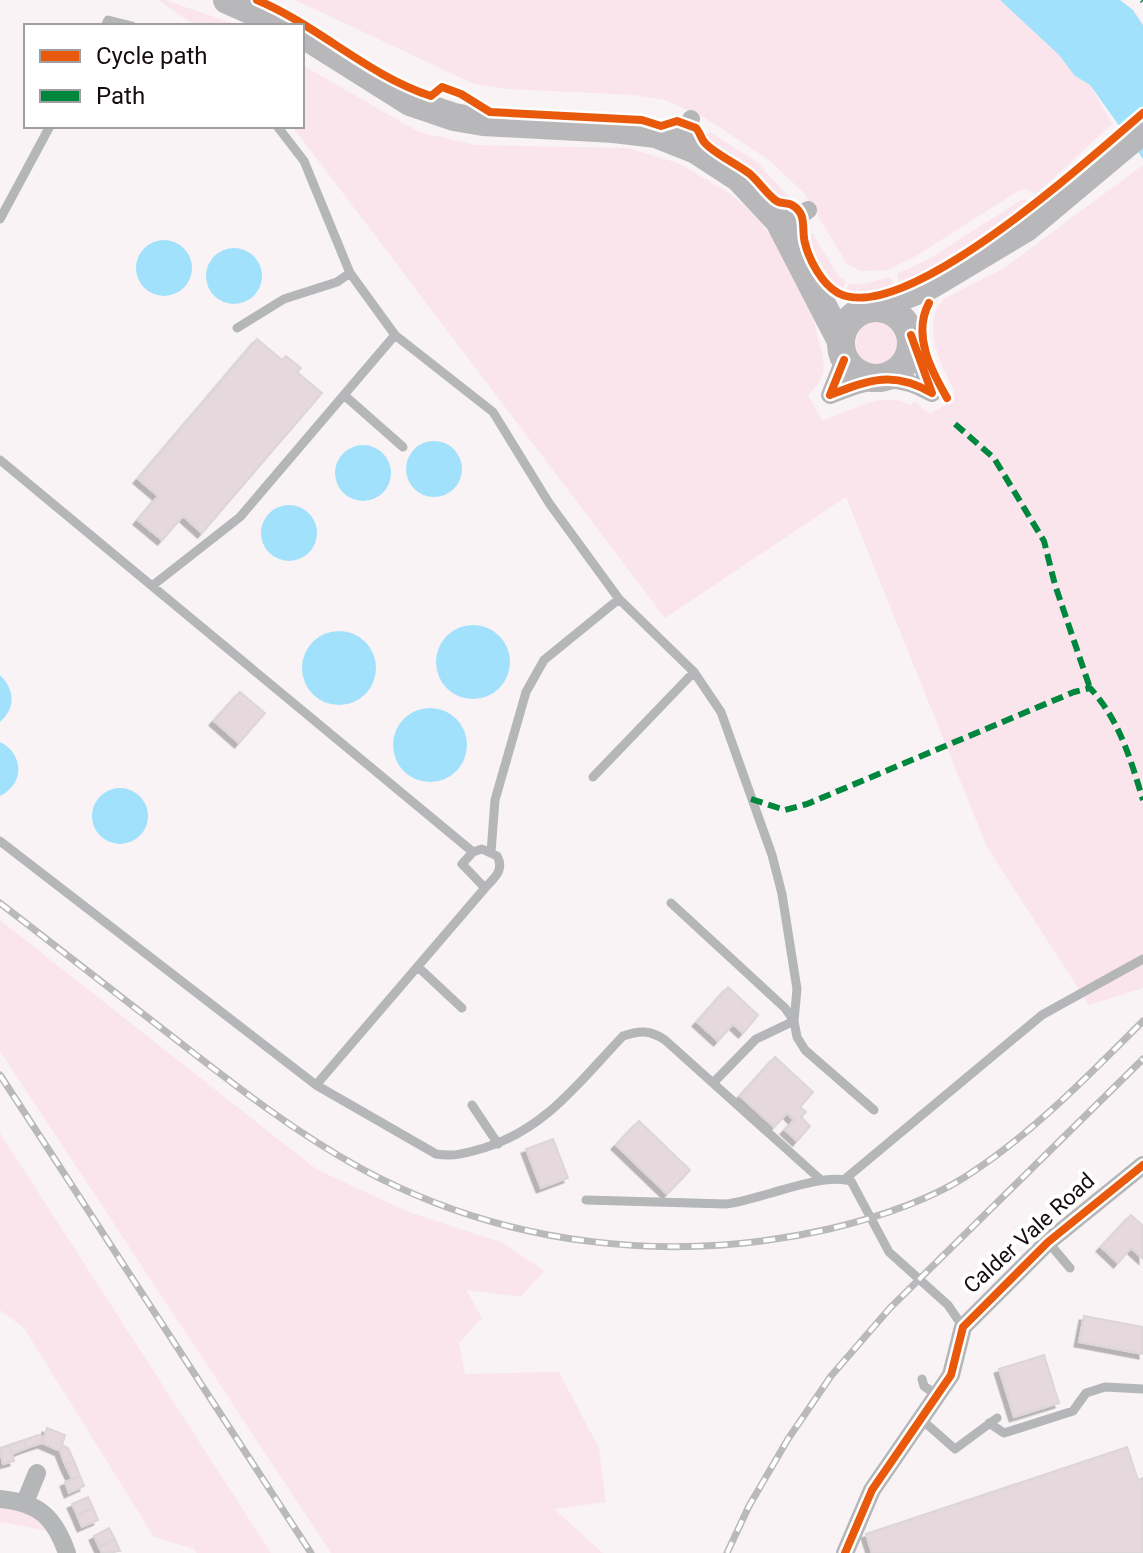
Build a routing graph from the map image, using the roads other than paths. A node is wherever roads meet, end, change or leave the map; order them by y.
1 (227, 0) edge
2 (106, 24) edge
3 (124, 24) edge
4 (281, 24) edge
5 (304, 35) edge
6 (49, 128) edge
7 (279, 128) edge
8 (1143, 130) edge
9 (808, 210) dead end
10 (0, 219) edge
11 (783, 228) junction
12 (350, 273) junction
13 (929, 286) junction
14 (818, 294) junction
15 (867, 310) junction
16 (237, 328) dead end
17 (910, 332) junction
18 (395, 335) junction
19 (842, 350) junction
20 (883, 378) junction
21 (344, 395) junction
22 (403, 447) dead end
23 (0, 460) edge
24 (152, 586) junction
25 (619, 599) junction
26 (694, 672) junction
27 (593, 777) dead end
28 (0, 841) edge
29 (473, 852) junction
30 (491, 852) junction
31 (485, 888) junction
32 (671, 903) dead end
33 (1143, 959) edge
34 (418, 967) junction
35 (462, 1008) dead end
36 (794, 1021) junction
37 (713, 1083) junction
38 (316, 1085) junction
39 (472, 1105) dead end
40 (874, 1110) dead end
41 (498, 1144) junction
42 (1139, 1174) edge
43 (845, 1179) junction
44 (821, 1180) junction
45 (586, 1200) dead end
46 (1048, 1242) junction
47 (1070, 1268) dead end
48 (963, 1327) junction
49 (922, 1379) dead end
50 (1143, 1389) edge
51 (938, 1396) junction
52 (921, 1419) junction
53 (37, 1473) dead end
54 (0, 1499) edge
55 (25, 1502) junction
56 (67, 1553) edge
57 (845, 1553) edge

1 - 4 main road
2 - 3 lane
5 - 11 main road
6 - 10 lane
7 - 12 lane
8 - 13 main road
9 - 11 street
11 - 14 main road
12 - 16 lane
12 - 18 lane
13 - 15 main road
13 - 17 main road
14 - 15 main road
14 - 19 main road
15 - 17 main road
15 - 19 main road
17 - 20 main road
17 - 20 street
18 - 21 lane
18 - 25 lane
19 - 20 main road
19 - 20 street
21 - 22 lane
21 - 24 lane
23 - 24 lane
24 - 29 lane
25 - 26 lane
25 - 30 lane
26 - 27 lane
26 - 36 lane
28 - 38 lane
29 - 30 lane
29 - 31 lane
30 - 31 lane
31 - 34 lane
32 - 36 lane
33 - 43 lane
34 - 35 lane
34 - 38 lane
36 - 37 lane
36 - 40 lane
37 - 41 lane
37 - 44 lane
38 - 41 lane
39 - 41 lane
42 - 46 street, Calder Vale Road
43 - 44 lane
43 - 48 lane
44 - 45 lane
46 - 47 lane
46 - 48 street, Calder Vale Road
48 - 51 street, Calder Vale Road
49 - 51 lane
50 - 52 lane
51 - 52 street, Calder Vale Road
52 - 57 street, Calder Vale Road
53 - 55 street
54 - 55 street
55 - 56 street

